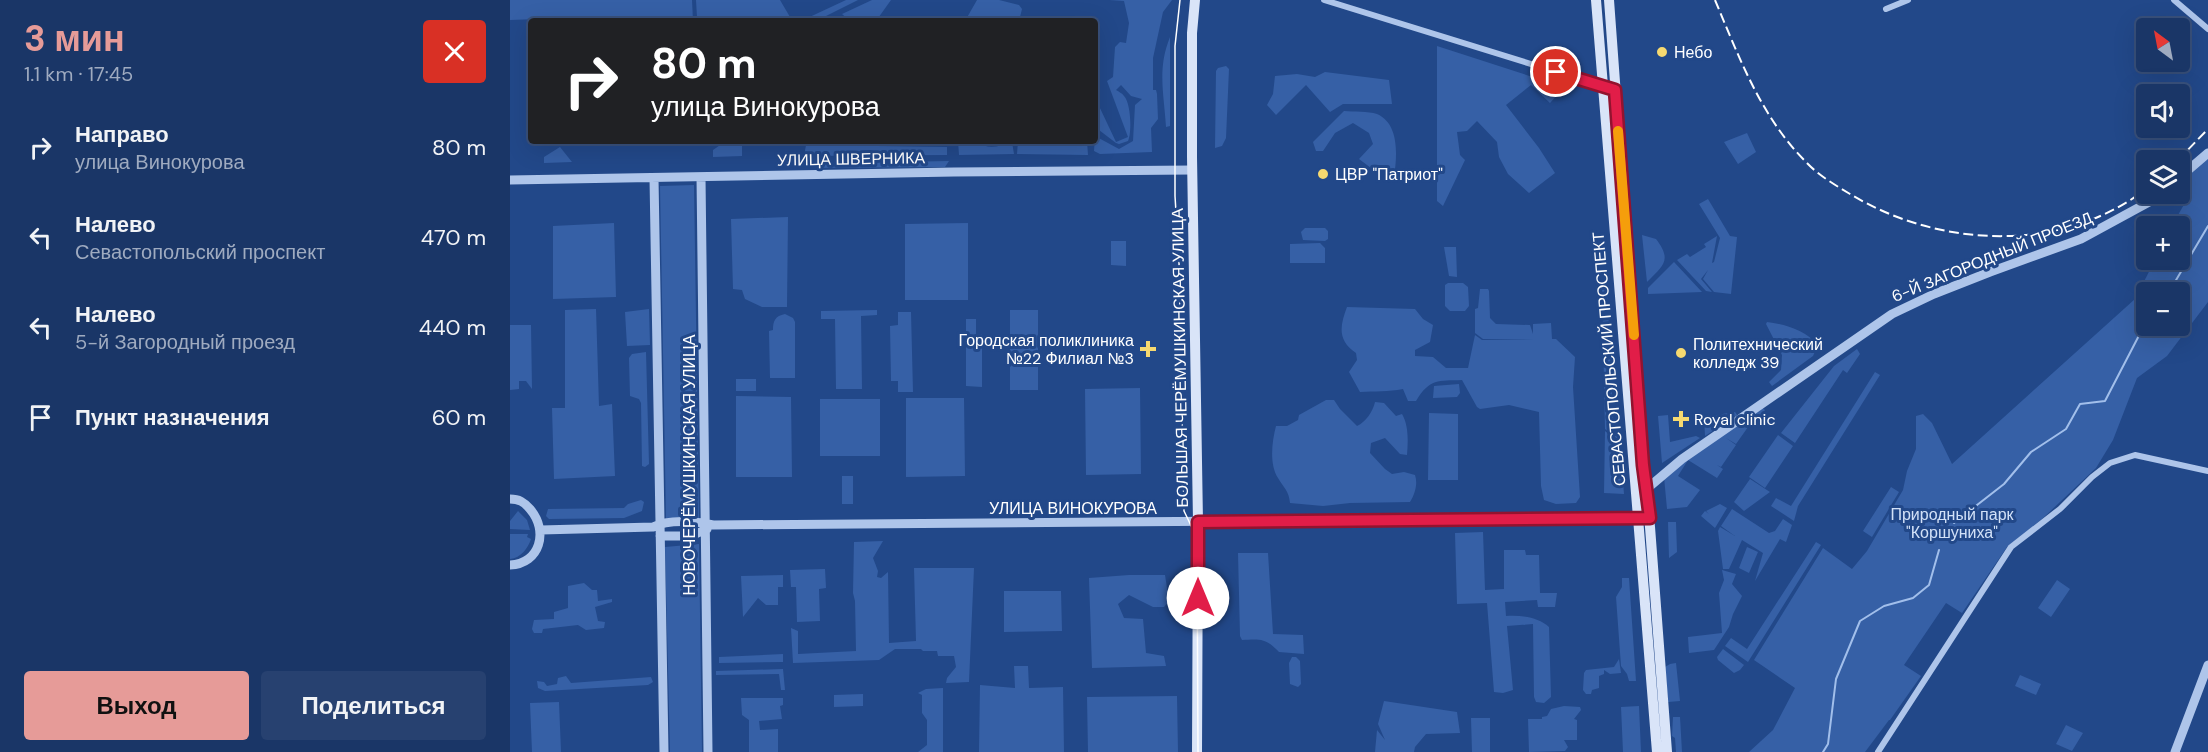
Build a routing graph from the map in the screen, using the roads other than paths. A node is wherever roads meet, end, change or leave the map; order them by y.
1 (1195, 0) edge
2 (1324, 0) edge
3 (1596, 0) edge
4 (1609, 0) edge
5 (1908, 0) edge
6 (2174, 0) edge
7 (1886, 9) dead end
8 (2208, 29) edge
9 (1603, 87) junction
10 (1615, 90) junction
11 (2208, 153) edge
12 (2190, 168) edge
13 (1192, 170) junction
14 (701, 177) junction
15 (654, 178) junction
16 (510, 180) edge
17 (2145, 204) edge
18 (2208, 471) edge
19 (1646, 489) junction
20 (510, 499) edge
21 (1636, 500) junction
22 (1638, 518) junction
23 (1650, 518) junction
24 (1198, 522) junction
25 (656, 526) junction
26 (707, 526) junction
27 (541, 530) junction
28 (660, 536) junction
29 (510, 565) edge
30 (2208, 665) edge
31 (664, 752) edge
32 (708, 752) edge
33 (1197, 752) edge
34 (1657, 752) edge
35 (1668, 752) edge
36 (1878, 752) edge
37 (2175, 752) edge

1 - 13 main road, БОЛЬШАЯ ЧЕРЁМУШКИНСКАЯ УЛИЦА
2 - 9 street
3 - 9 main road, СЕВАСТОПОЛЬСКИЙ ПРОСПЕКТ
4 - 10 main road, СЕВАСТОПОЛЬСКИЙ ПРОСПЕКТ
5 - 7 street
6 - 8 street
9 - 10 street
9 - 21 main road, СЕВАСТОПОЛЬСКИЙ ПРОСПЕКТ
10 - 19 main road, СЕВАСТОПОЛЬСКИЙ ПРОСПЕКТ
11 - 12 street
13 - 14 street, УЛИЦА ШВЕРНИКА
13 - 24 main road, БОЛЬШАЯ ЧЕРЁМУШКИНСКАЯ УЛИЦА
14 - 15 street, УЛИЦА ШВЕРНИКА
14 - 26 street, НОВОЧЕРЁМУШКИНСКАЯ УЛИЦА
15 - 16 street, УЛИЦА ШВЕРНИКА
15 - 25 street, НОВОЧЕРЁМУШКИНСКАЯ УЛИЦА
17 - 19 street, 6-Й ЗАГОРОДНЫЙ ПРОЕЗД
18 - 36 street
19 - 21 street, 6-Й ЗАГОРОДНЫЙ ПРОЕЗД
19 - 23 main road, СЕВАСТОПОЛЬСКИЙ ПРОСПЕКТ
20 - 27 street
21 - 22 main road, СЕВАСТОПОЛЬСКИЙ ПРОСПЕКТ
22 - 23 street, УЛИЦА ВИНОКУРОВА
22 - 24 street, УЛИЦА ВИНОКУРОВА
22 - 34 main road, СЕВАСТОПОЛЬСКИЙ ПРОСПЕКТ
23 - 35 main road, СЕВАСТОПОЛЬСКИЙ ПРОСПЕКТ
24 - 26 street, УЛИЦА ВИНОКУРОВА
24 - 33 main road, БОЛЬШАЯ ЧЕРЁМУШКИНСКАЯ УЛИЦА
25 - 26 street, УЛИЦА ВИНОКУРОВА
25 - 27 street, УЛИЦА ВИНОКУРОВА
25 - 28 street, НОВОЧЕРЁМУШКИНСКАЯ УЛИЦА
26 - 28 street, УЛИЦА ВИНОКУРОВА
26 - 32 street, НОВОЧЕРЁМУШКИНСКАЯ УЛИЦА
27 - 29 street
28 - 31 street, НОВОЧЕРЁМУШКИНСКАЯ УЛИЦА
30 - 37 street

